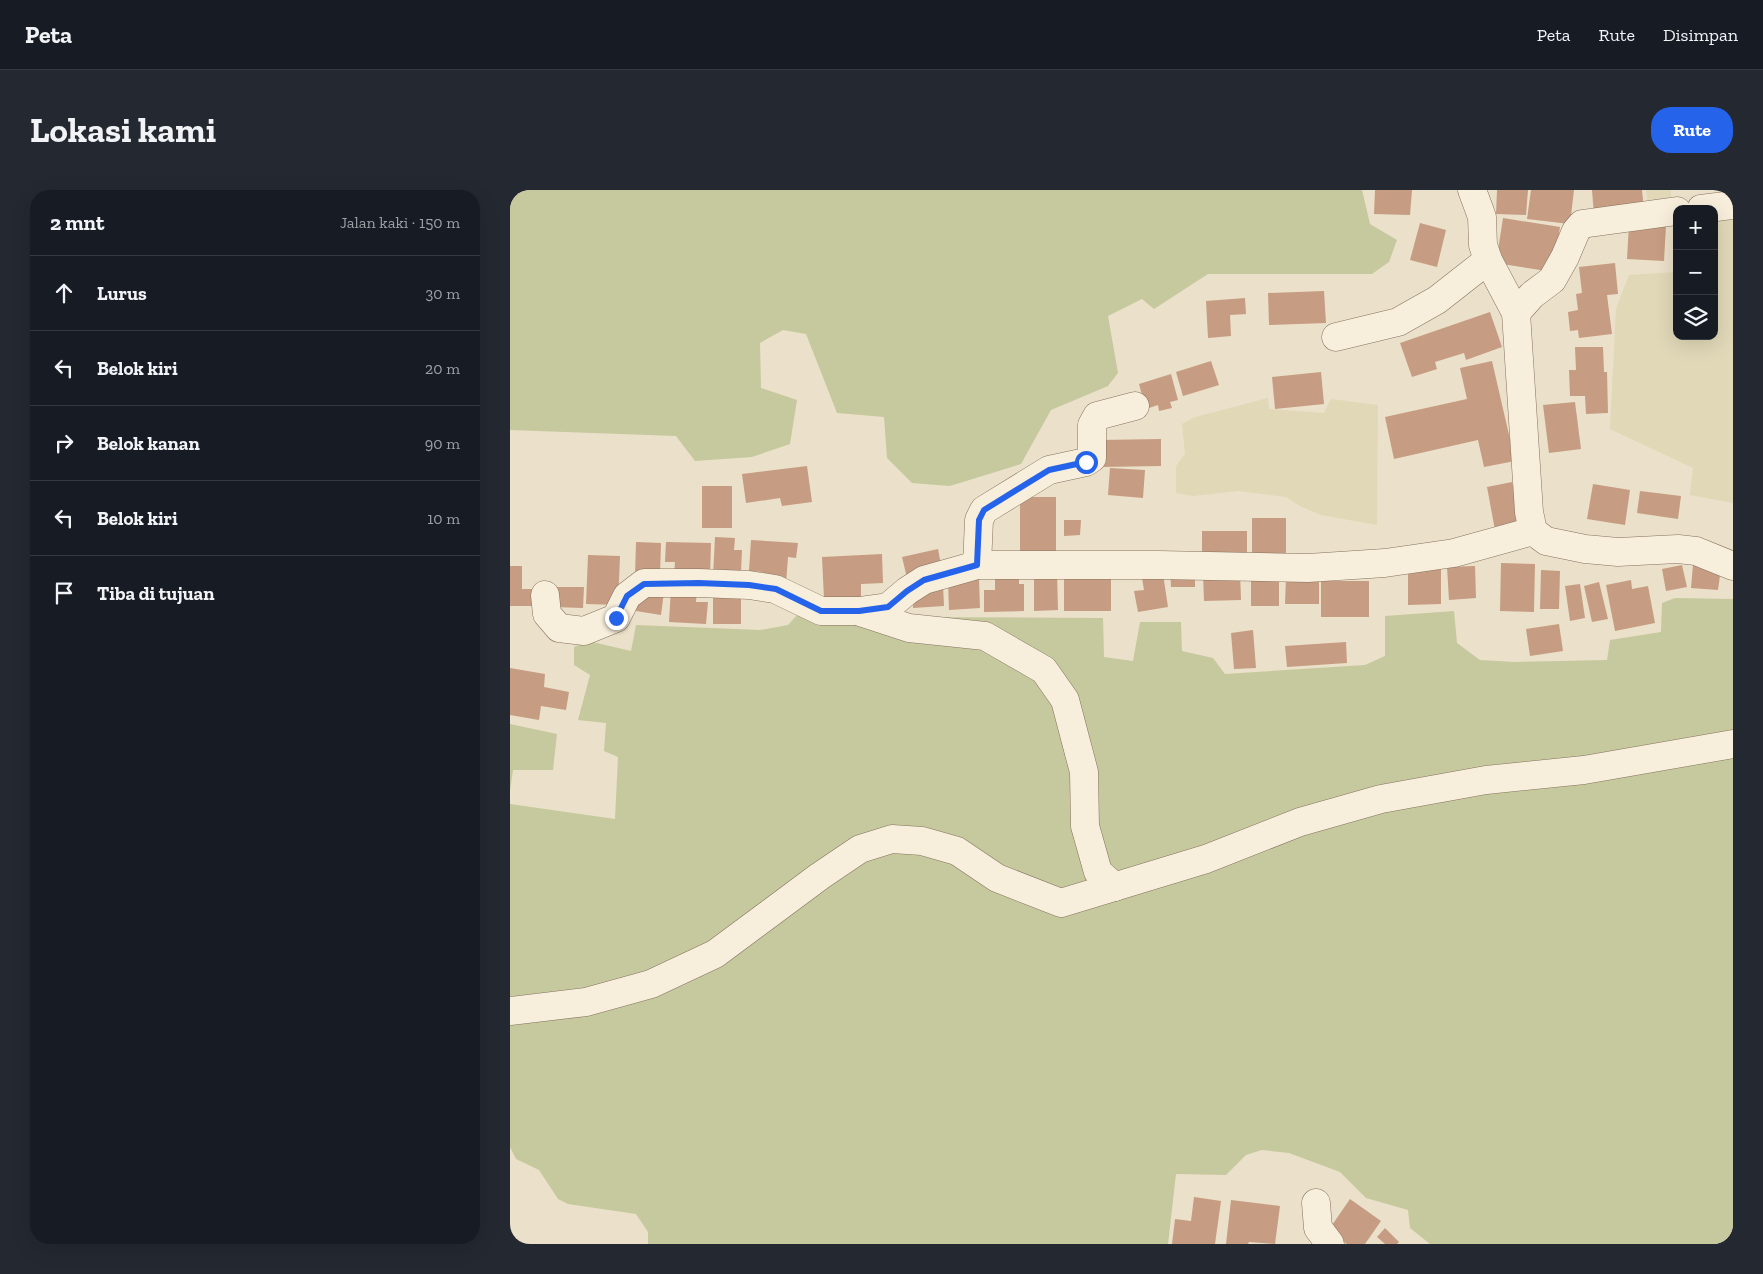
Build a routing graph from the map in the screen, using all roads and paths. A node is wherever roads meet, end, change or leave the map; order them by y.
1 (1472, 190) edge
2 (1733, 205) edge
3 (1718, 207) edge
4 (1673, 212) edge
5 (1488, 260) junction
6 (1516, 313) junction
7 (1336, 337) dead end
8 (1135, 406) dead end
9 (1533, 531) junction
10 (977, 565) junction
11 (1733, 566) edge
12 (545, 595) dead end
13 (859, 611) junction
14 (1733, 744) edge
15 (1115, 887) junction
16 (510, 1011) edge
17 (1316, 1203) dead end
18 (1330, 1244) edge

1 - 5 street
2 - 3 street
4 - 6 street
5 - 6 street
5 - 7 street
6 - 9 street
8 - 10 street
9 - 10 street
9 - 11 street
10 - 13 street
12 - 13 street
13 - 15 street
14 - 15 street
15 - 16 street
17 - 18 street

